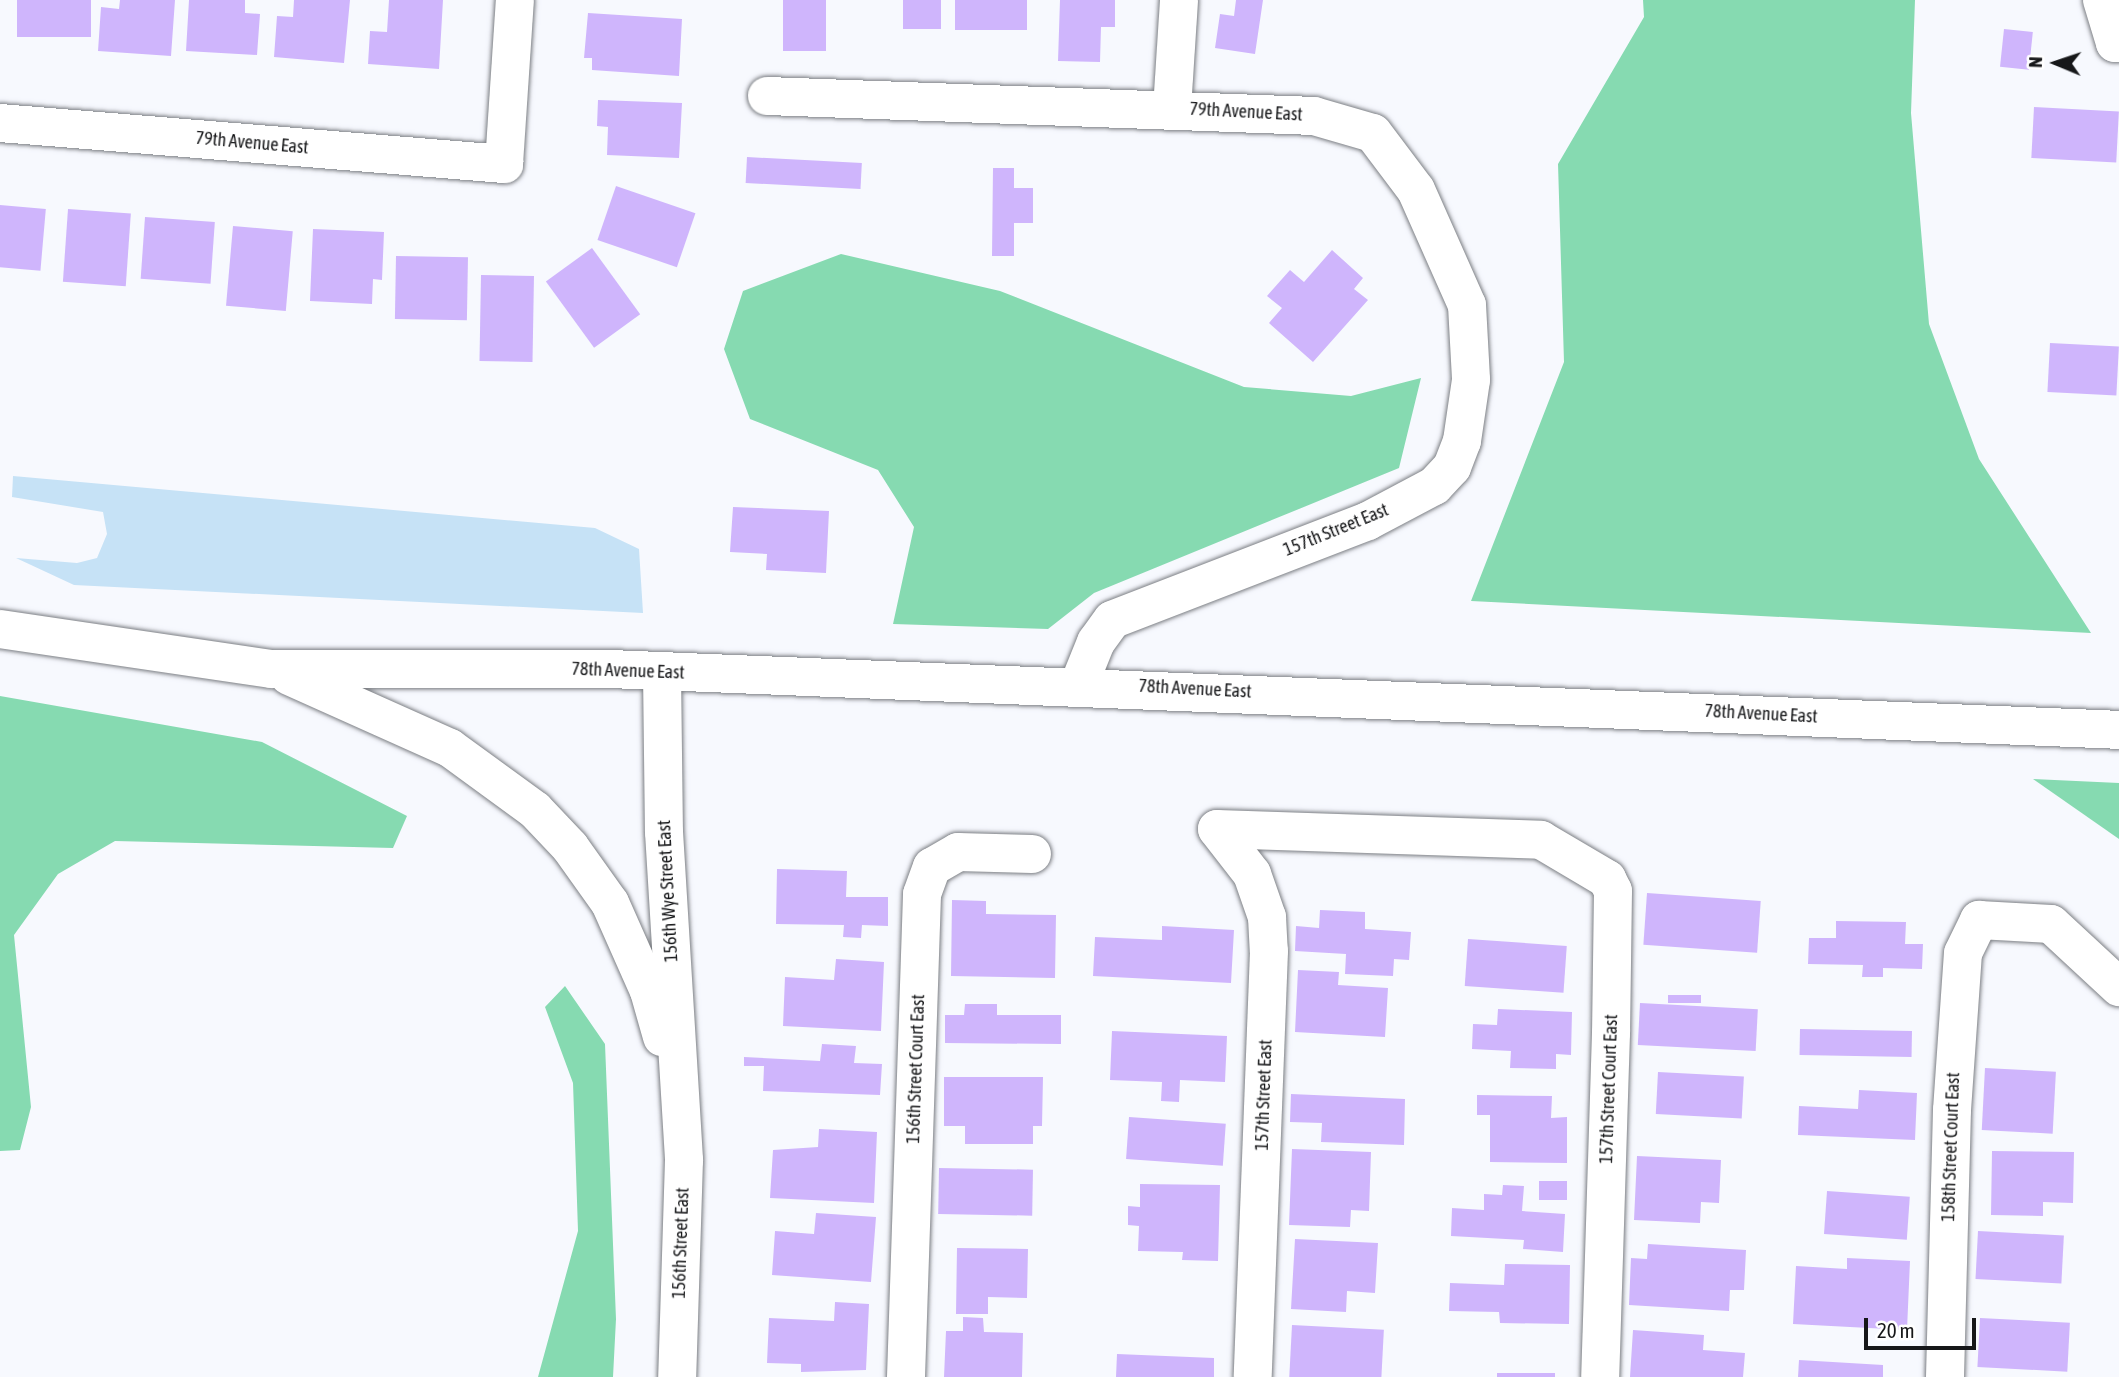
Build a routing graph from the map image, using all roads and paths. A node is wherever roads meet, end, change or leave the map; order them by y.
1 (515, 0) edge
2 (1179, 0) edge
3 (2102, 0) edge
4 (2119, 43) edge
5 (767, 96) dead end
6 (1172, 109) junction
7 (0, 123) edge
8 (1457, 455) joint
9 (0, 629) edge
10 (271, 669) junction
11 (662, 672) junction
12 (1079, 684) junction
13 (2119, 730) edge
14 (1541, 840) joint
15 (1032, 854) dead end
16 (2119, 987) edge
17 (682, 1110) junction
18 (677, 1377) edge
19 (906, 1377) edge
20 (1253, 1377) edge
21 (1600, 1377) edge
22 (1945, 1377) edge

1 - 7 street, 79th Avenue East
2 - 6 street
3 - 4 street
5 - 6 street, 79th Avenue East
6 - 8 street, 79th Avenue East
8 - 12 street, 157th Street East
9 - 10 street, 78th Avenue East
10 - 11 street, 78th Avenue East
10 - 17 street, 78th Avenue East
11 - 12 street, 78th Avenue East
11 - 17 street, 156th Wye Street East
12 - 13 street, 78th Avenue East
14 - 20 street, 157th Street East
14 - 21 street, 157th Street Court East
15 - 19 street, 156th Street Court East
16 - 22 street, 158th Street Court East
17 - 18 street, 156th Street East

